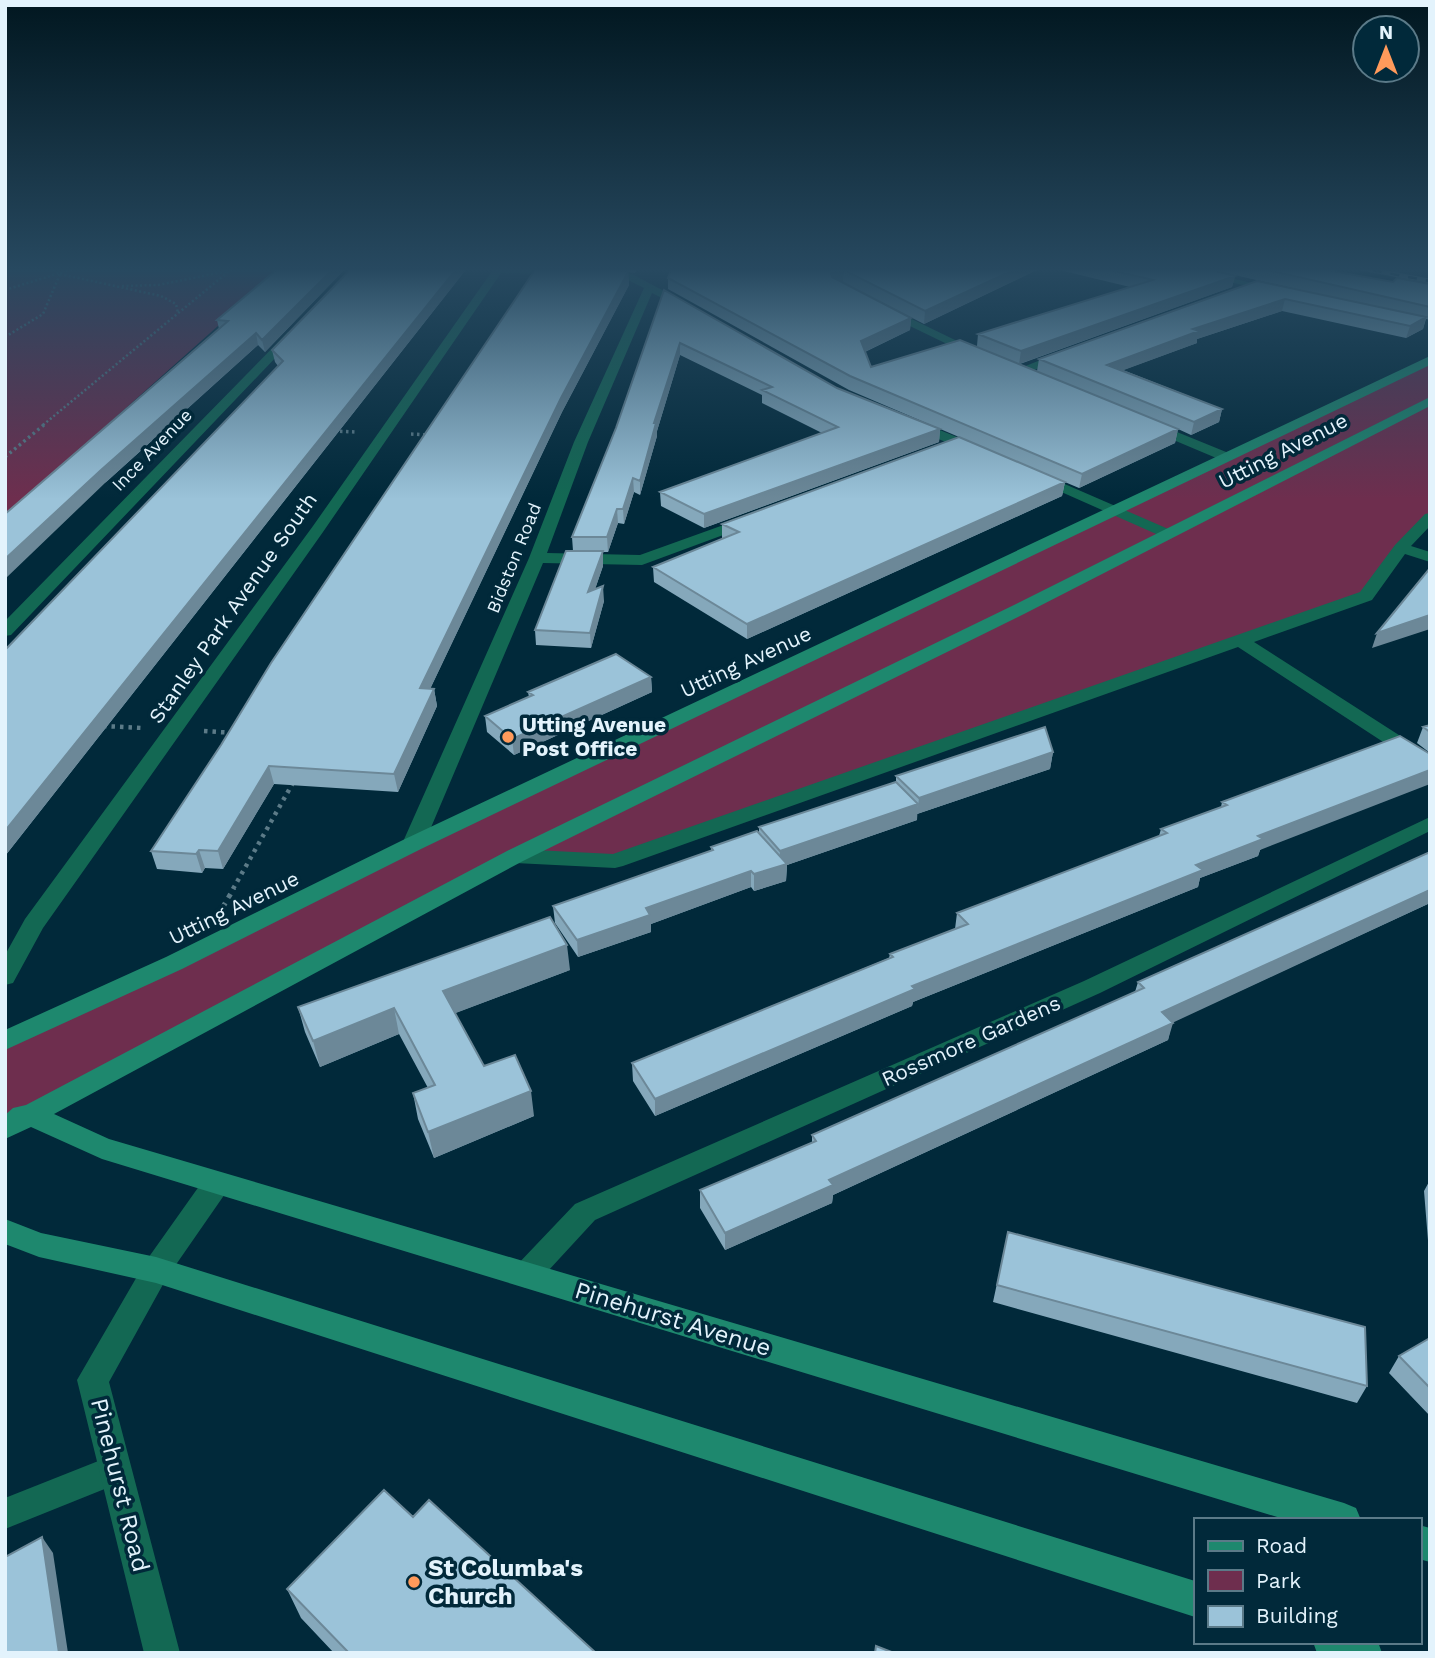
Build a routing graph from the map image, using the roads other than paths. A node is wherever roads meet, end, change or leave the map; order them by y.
1 (282, 344) edge
2 (446, 344) edge
3 (624, 344) edge
4 (957, 344) edge
5 (1081, 348) edge
6 (1430, 360) edge
7 (1007, 366) junction
8 (1043, 381) edge
9 (1430, 401) edge
10 (907, 421) edge
11 (1141, 421) edge
12 (958, 442) junction
13 (933, 451) edge
14 (1226, 457) junction
15 (994, 458) edge
16 (1018, 468) edge
17 (1115, 511) junction
18 (769, 513) edge
19 (1430, 517) edge
20 (1168, 534) junction
21 (1401, 548) junction
22 (1430, 557) edge
23 (537, 558) junction
24 (5, 631) edge
25 (1241, 641) junction
26 (1430, 764) edge
27 (1430, 823) edge
28 (413, 844) junction
29 (515, 856) junction
30 (5, 976) edge
31 (5, 1041) edge
32 (14, 1119) edge
33 (217, 1182) junction
34 (5, 1231) edge
35 (156, 1270) junction
36 (526, 1275) junction
37 (116, 1469) junction
38 (5, 1514) edge
39 (1337, 1518) edge
40 (1194, 1599) edge
41 (1337, 1644) edge
42 (162, 1653) edge
43 (1364, 1653) edge

1 - 24 street, Ince Avenue
2 - 30 street, Stanley Park Avenue South
3 - 23 street, Bidston Road
4 - 7 street
5 - 7 street
6 - 14 street, Utting Avenue
7 - 8 street
9 - 20 street, Utting Avenue
10 - 12 street
11 - 14 street
12 - 13 street
12 - 15 street
14 - 17 street, Utting Avenue
16 - 17 street
17 - 20 street
17 - 28 street, Utting Avenue
18 - 23 street
19 - 21 street
20 - 29 street, Utting Avenue
21 - 22 street
21 - 25 street
23 - 28 street, Bidston Road
25 - 26 street
25 - 29 street
27 - 36 street, Rossmore Gardens
28 - 31 street, Utting Avenue
29 - 32 street, Utting Avenue
32 - 33 street, Pinehurst Avenue
33 - 35 street, Pinehurst Road
33 - 36 street, Pinehurst Avenue
34 - 35 street
35 - 37 street, Pinehurst Road
35 - 40 street
36 - 39 street, Pinehurst Avenue
37 - 38 lane
37 - 42 street, Pinehurst Road
41 - 43 street

